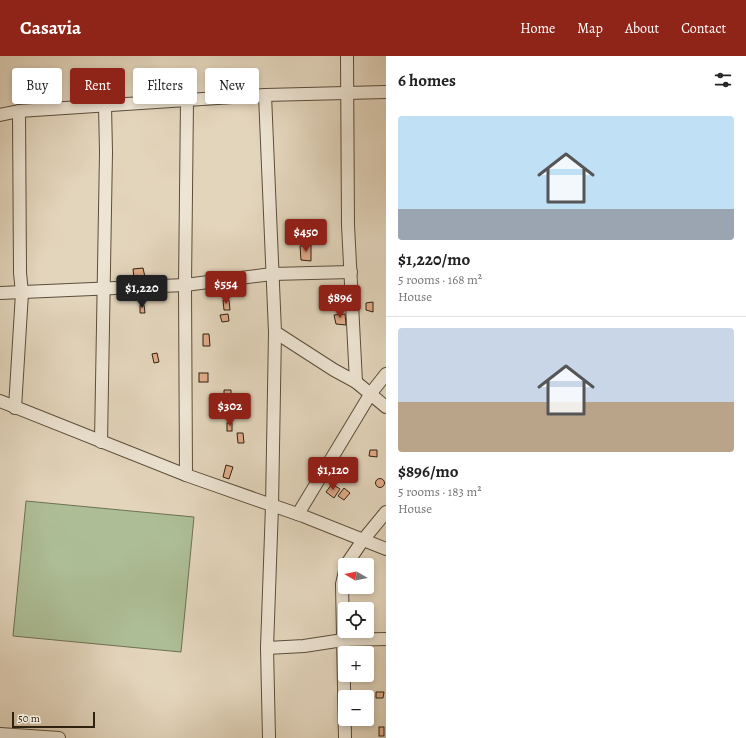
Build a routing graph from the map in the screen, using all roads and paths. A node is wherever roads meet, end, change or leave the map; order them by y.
1 (347, 56) edge
2 (347, 92) junction
3 (386, 92) edge
4 (264, 95) junction
5 (197, 99) edge
6 (133, 104) edge
7 (187, 104) edge
8 (105, 106) junction
9 (19, 111) junction
10 (0, 115) edge
11 (350, 272) junction
12 (272, 274) junction
13 (185, 285) junction
14 (104, 288) junction
15 (0, 293) edge
16 (22, 293) junction
17 (275, 332) junction
18 (386, 374) edge
19 (356, 382) junction
20 (371, 393) junction
21 (0, 401) edge
22 (386, 407) edge
23 (15, 408) junction
24 (101, 442) junction
25 (186, 475) junction
26 (272, 506) junction
27 (386, 512) edge
28 (298, 514) junction
29 (363, 540) junction
30 (386, 549) edge
31 (351, 558) edge
32 (342, 594) edge
33 (386, 639) edge
34 (343, 640) junction
35 (266, 648) junction
36 (0, 734) edge
37 (17, 737) edge
38 (59, 738) edge
39 (268, 738) edge
40 (345, 738) edge

1 - 2 street
2 - 3 street
2 - 4 street
2 - 11 street
4 - 5 street
4 - 12 street
6 - 8 street
7 - 13 street
8 - 9 street
8 - 14 street
9 - 10 street
9 - 16 street
11 - 12 street
11 - 19 street
12 - 13 street
12 - 17 street
13 - 14 street
13 - 25 street
14 - 16 street
14 - 24 street
15 - 16 street
16 - 23 street
17 - 19 street
17 - 26 street
18 - 20 street
19 - 20 street
20 - 22 street
20 - 28 street
21 - 23 street
23 - 24 street
24 - 25 street
25 - 26 street
26 - 28 street
26 - 35 street
27 - 29 street
28 - 29 street
29 - 30 street
29 - 31 street
32 - 34 street
33 - 34 street
34 - 35 street
34 - 40 street
35 - 39 street
36 - 37 street
37 - 38 street

